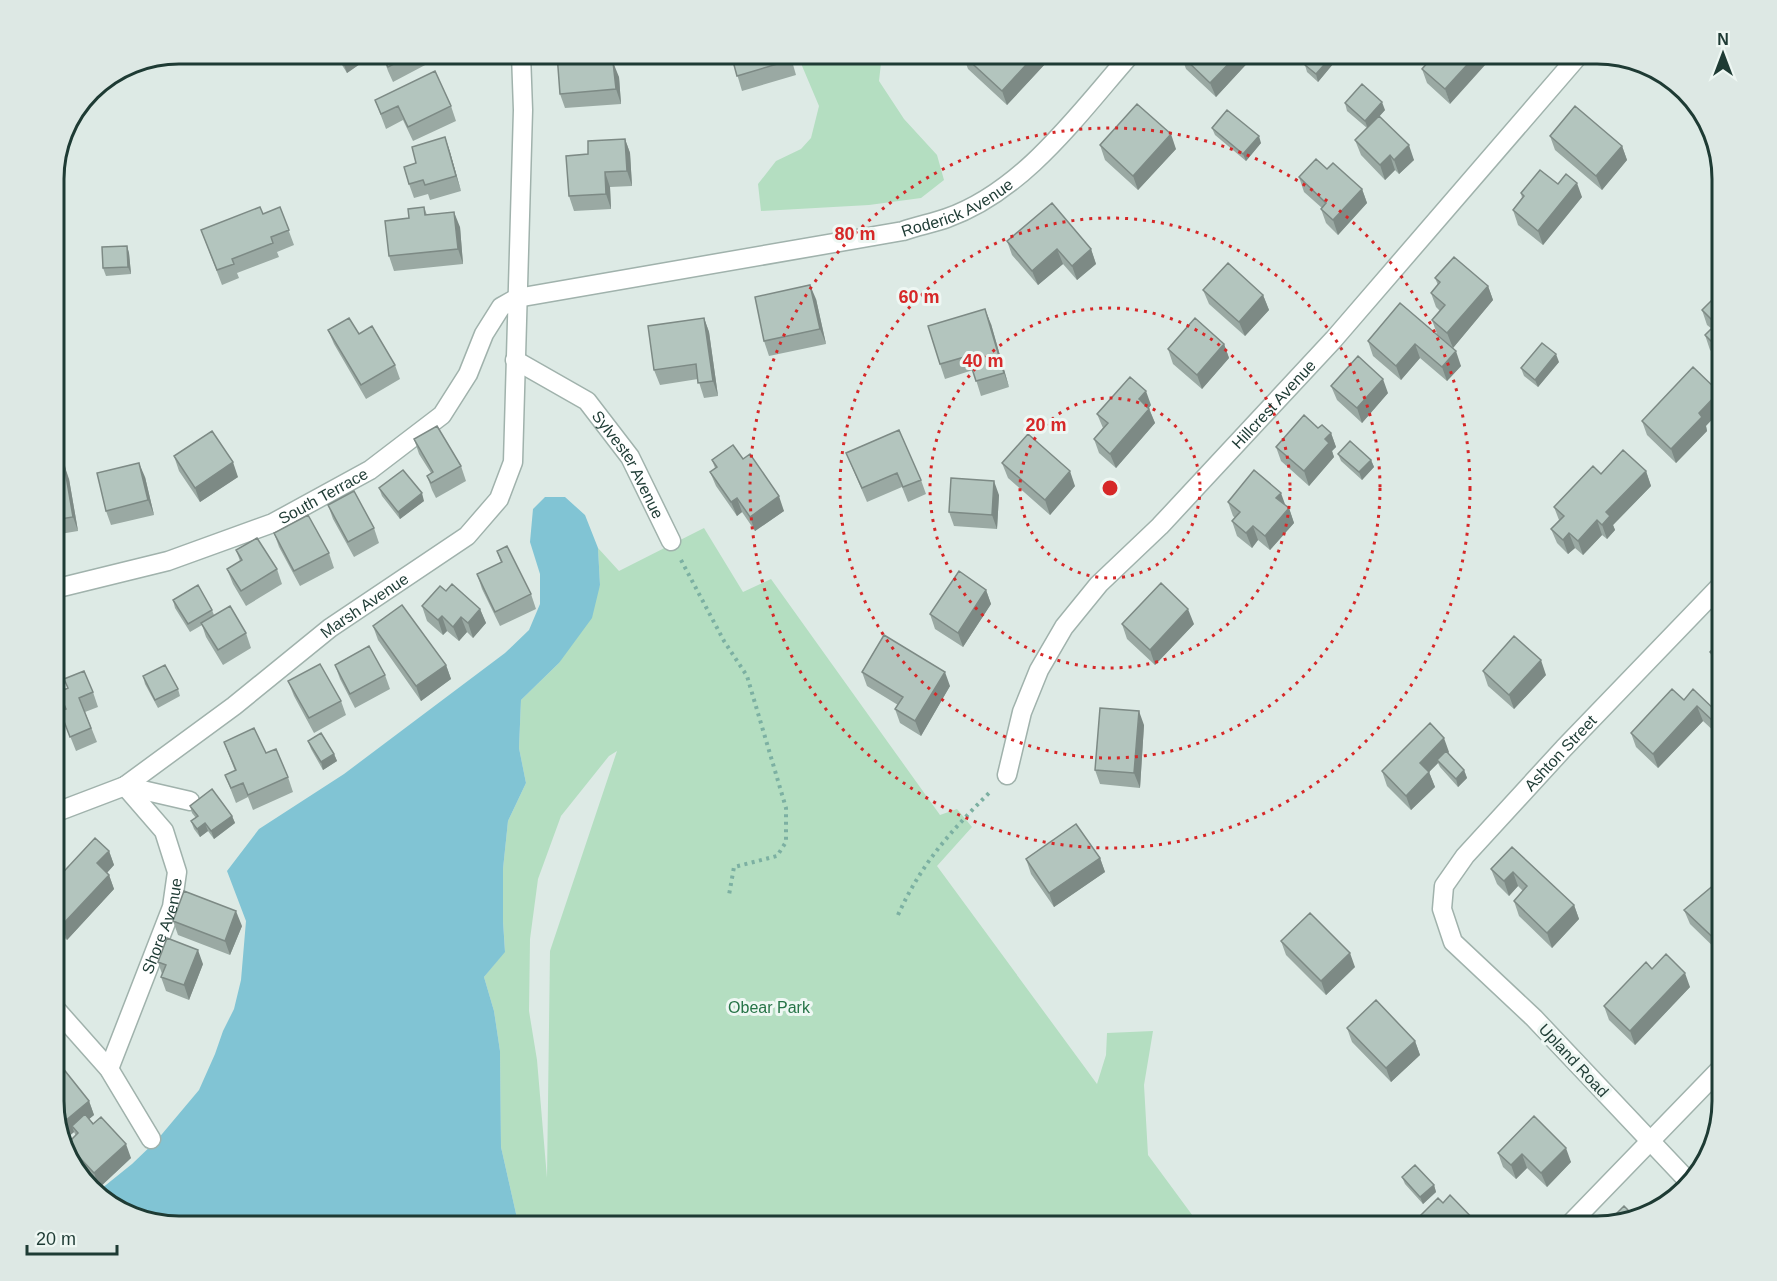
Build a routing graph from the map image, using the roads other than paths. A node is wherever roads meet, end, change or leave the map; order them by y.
1 (521, 64) edge
2 (1122, 64) edge
3 (1571, 64) edge
4 (517, 297) junction
5 (516, 360) junction
6 (671, 540) road end
7 (65, 586) edge
8 (1712, 595) edge
9 (1007, 774) road end
10 (125, 786) junction
11 (190, 801) dead end
12 (65, 809) edge
13 (1453, 942) joint
14 (65, 1019) edge
15 (109, 1069) junction
16 (1712, 1078) edge
17 (151, 1138) dead end
18 (1652, 1142) junction
19 (1684, 1177) edge
20 (1578, 1216) edge

1 - 4 street
2 - 4 street, Roderick Avenue
3 - 9 street, Hillcrest Avenue
4 - 5 street, Marsh Avenue
4 - 7 street, South Terrace
5 - 6 street, Sylvester Avenue
5 - 10 street, Marsh Avenue
8 - 13 street, Ashton Street
10 - 11 street
10 - 12 street, Marsh Avenue
10 - 15 street, Shore Avenue
13 - 18 street, Upland Road
14 - 15 street
15 - 17 street
16 - 18 street
18 - 19 street, Upland Road
18 - 20 street

